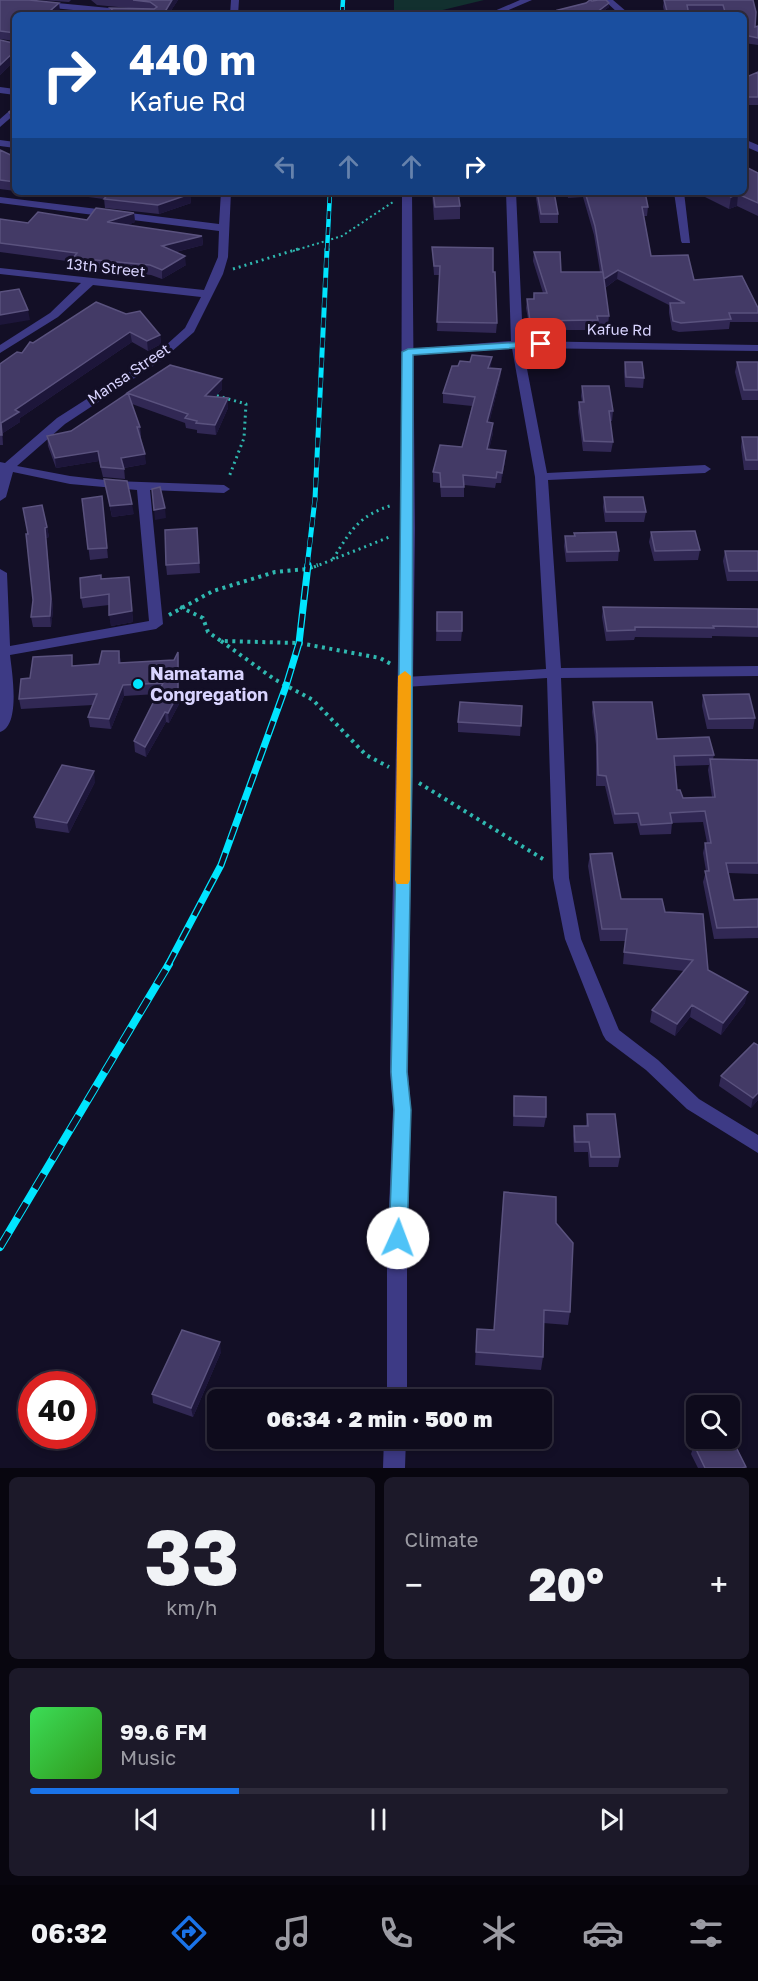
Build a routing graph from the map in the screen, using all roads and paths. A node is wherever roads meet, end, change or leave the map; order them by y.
1 (1, 0) edge
2 (117, 0) edge
3 (528, 0) edge
4 (608, 0) edge
5 (103, 12) edge
6 (497, 12) edge
7 (623, 12) edge
8 (12, 112) edge
9 (0, 124) edge
10 (226, 195) edge
11 (403, 195) edge
12 (407, 195) edge
13 (511, 195) edge
14 (679, 195) edge
15 (0, 200) edge
16 (224, 228) junction
17 (686, 241) dead end
18 (0, 271) edge
19 (218, 273) junction
20 (89, 282) junction
21 (208, 294) junction
22 (517, 344) junction
23 (758, 348) edge
24 (0, 350) edge
25 (408, 352) junction
26 (201, 392) edge
27 (4, 466) edge
28 (705, 469) dead end
29 (541, 477) junction
30 (143, 487) junction
31 (224, 489) joint
32 (0, 497) edge
33 (407, 501) junction
34 (408, 529) junction
35 (332, 560) junction
36 (0, 573) edge
37 (180, 607) junction
38 (156, 624) junction
39 (221, 641) junction
40 (2, 652) edge
41 (758, 671) edge
42 (554, 673) junction
43 (405, 677) junction
44 (0, 728) edge
45 (405, 775) junction
46 (560, 867) junction
47 (758, 1145) edge
48 (397, 1389) edge
49 (395, 1449) edge
50 (394, 1468) edge

1 - 5 street
2 - 5 street
3 - 6 street
4 - 7 street
8 - 9 street
10 - 16 street, Mansa Street
11 - 19 path
12 - 25 street
13 - 22 street
14 - 17 street
15 - 16 street
16 - 19 street, Mansa Street
18 - 20 street, 13th Street
19 - 21 street, Mansa Street
20 - 21 street, 13th Street
20 - 24 street
21 - 27 street, Mansa Street
22 - 23 street, Kafue Rd
22 - 25 street, Kafue Rd
22 - 29 street
25 - 33 street
26 - 31 path
27 - 30 street
27 - 32 street
28 - 29 street
29 - 42 street
30 - 31 street
30 - 38 street
33 - 34 street
33 - 35 path
34 - 35 path
34 - 43 street
35 - 37 path
36 - 40 street
37 - 38 path
37 - 39 path
38 - 40 street
39 - 43 path
39 - 45 path
40 - 44 street
41 - 42 street
42 - 43 street
42 - 46 street
43 - 45 street
45 - 46 path
45 - 48 street
46 - 47 street
49 - 50 street

